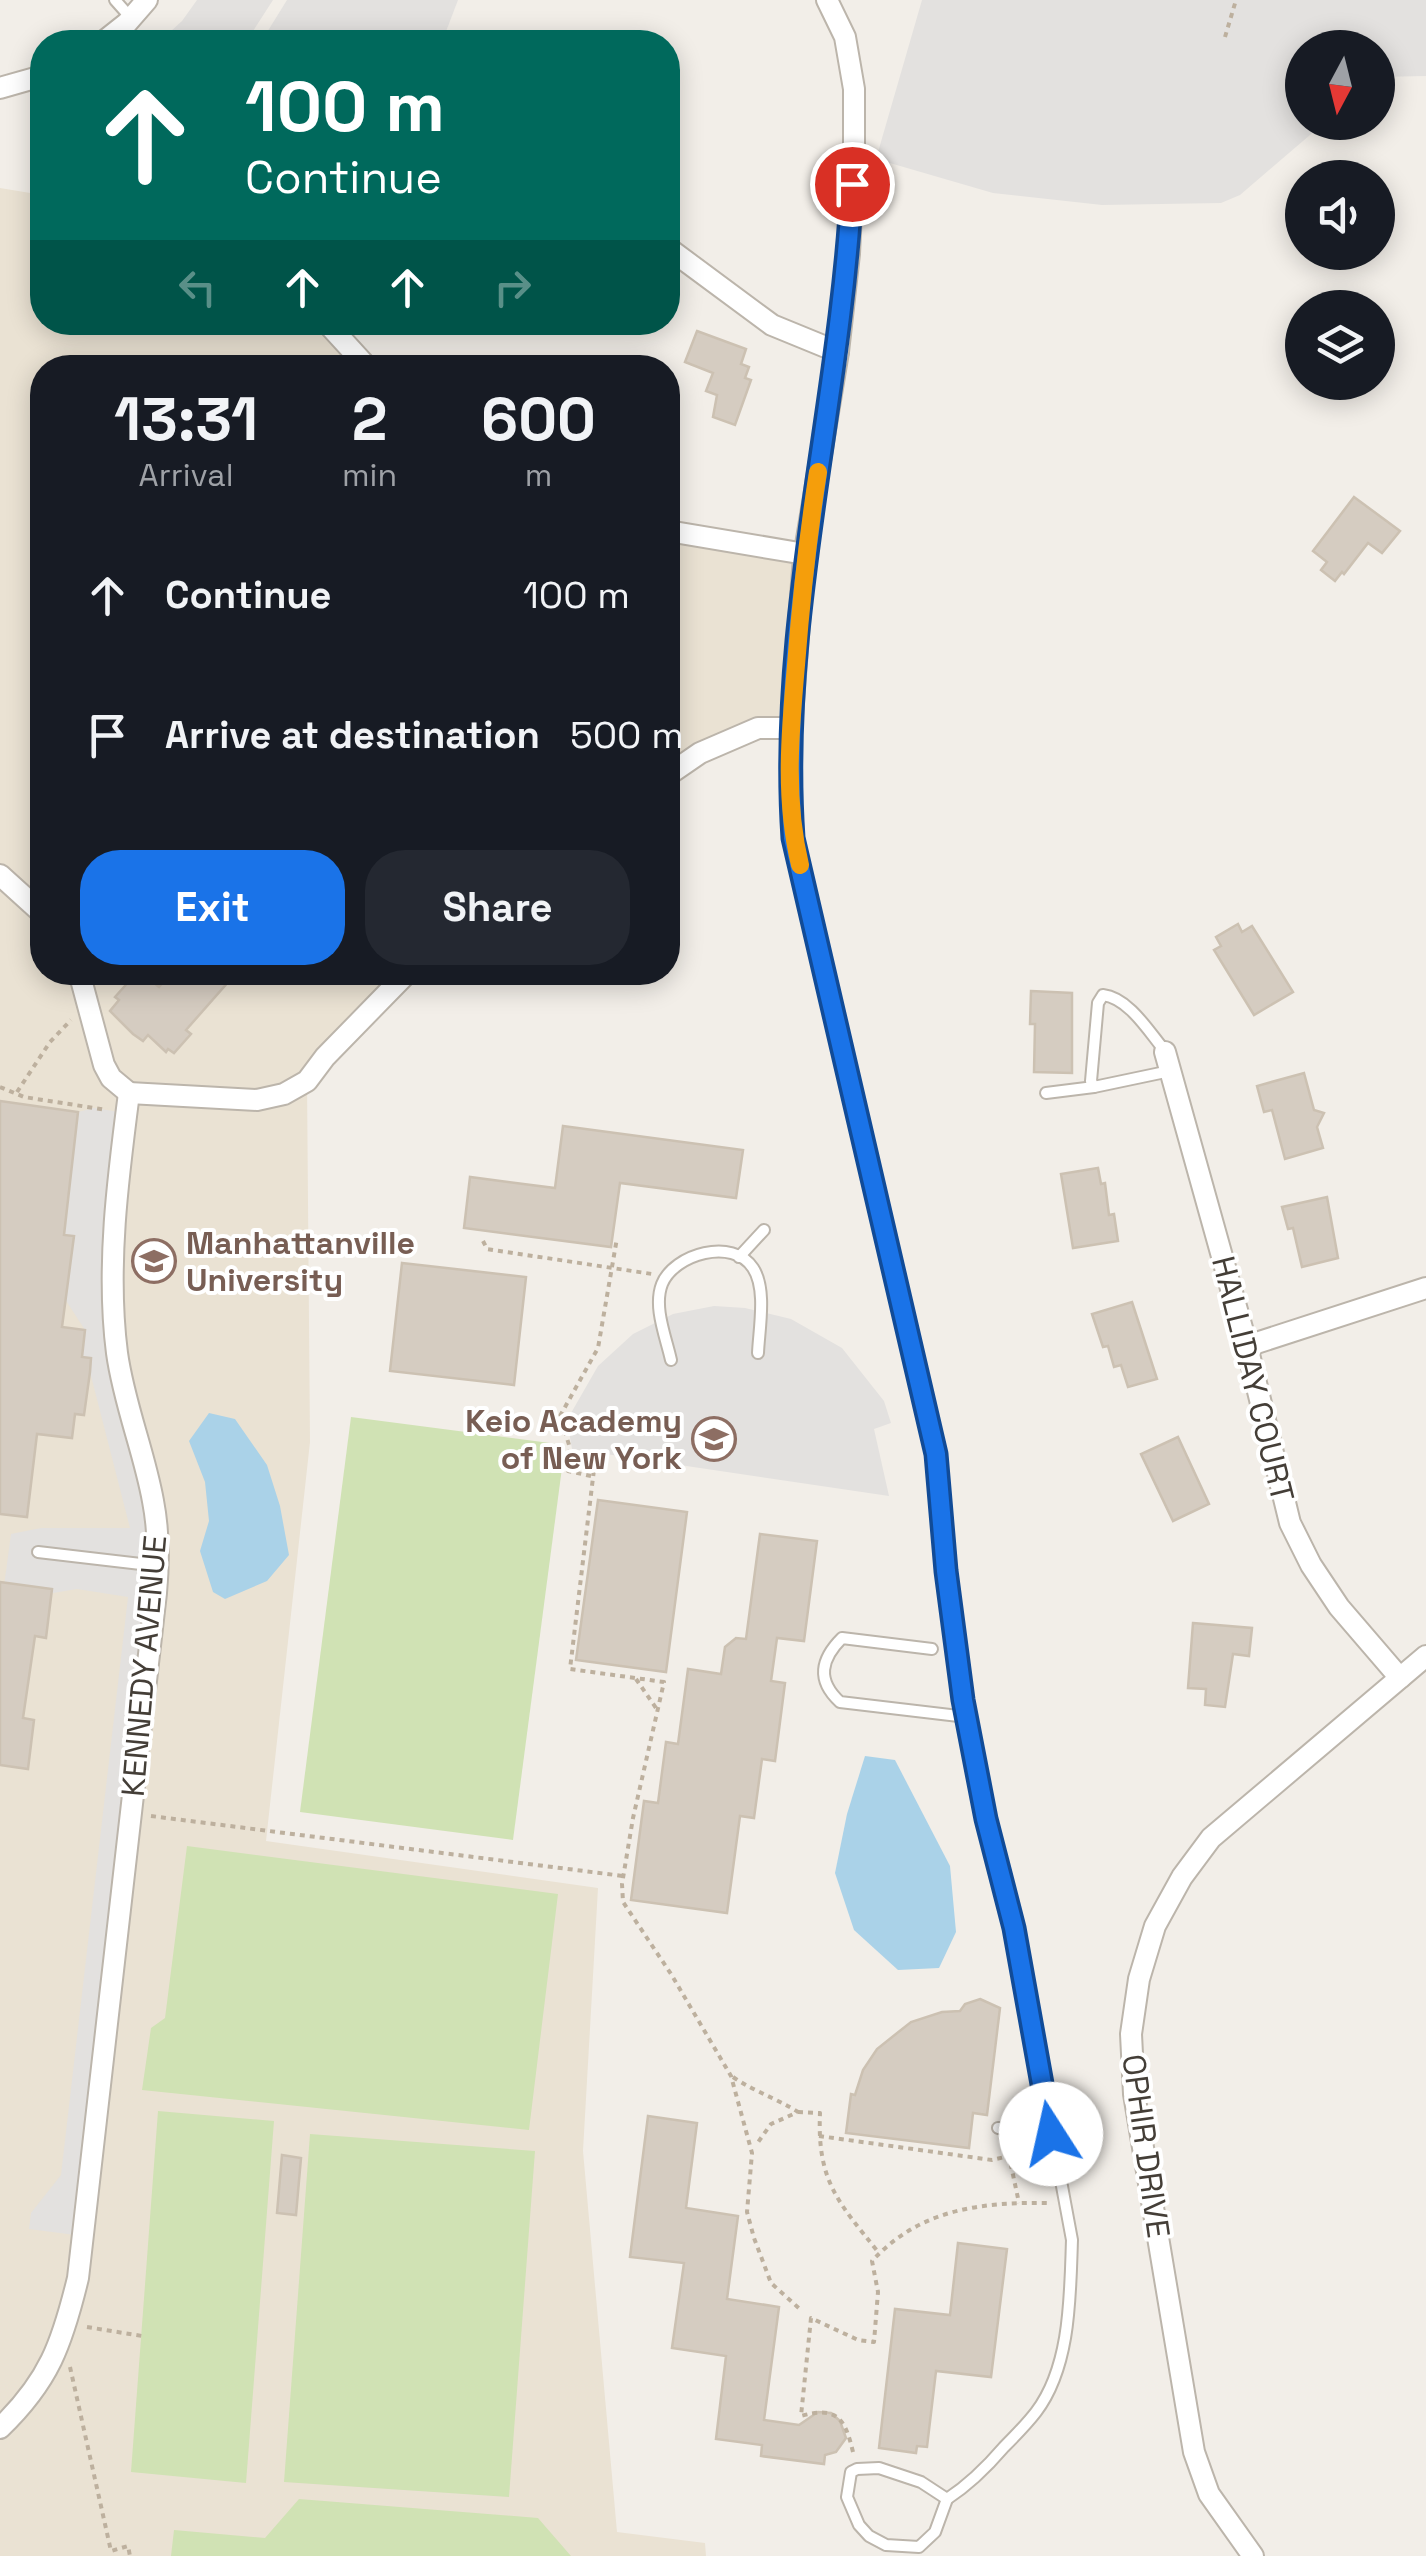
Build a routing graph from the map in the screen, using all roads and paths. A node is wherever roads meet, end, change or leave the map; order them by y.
1 (115, 0) edge
2 (147, 0) edge
3 (828, 0) edge
4 (1236, 0) edge
5 (131, 18) junction
6 (117, 30) edge
7 (1225, 37) dead end
8 (30, 79) edge
9 (0, 88) edge
10 (680, 257) edge
11 (338, 335) edge
12 (838, 352) junction
13 (356, 355) edge
14 (680, 533) edge
15 (804, 554) junction
16 (790, 728) junction
17 (680, 767) edge
18 (0, 875) edge
19 (30, 902) edge
20 (81, 985) edge
21 (395, 985) edge
22 (86, 1008) junction
23 (1168, 1062) junction
24 (0, 1086) edge
25 (1094, 1087) junction
26 (16, 1094) junction
27 (1046, 1094) dead end
28 (127, 1103) junction
29 (764, 1230) dead end
30 (617, 1238) dead end
31 (483, 1241) dead end
32 (738, 1256) junction
33 (612, 1268) junction
34 (667, 1277) junction
35 (1426, 1288) edge
36 (1247, 1346) junction
37 (758, 1352) dead end
38 (671, 1360) dead end
39 (595, 1460) dead end
40 (594, 1476) junction
41 (38, 1552) dead end
42 (158, 1566) junction
43 (932, 1649) dead end
44 (1426, 1656) edge
45 (636, 1678) junction
46 (1400, 1678) junction
47 (658, 1710) junction
48 (967, 1717) junction
49 (132, 1813) junction
50 (623, 1876) junction
51 (731, 2076) junction
52 (798, 2112) junction
53 (998, 2128) dead end
54 (1051, 2134) junction
55 (819, 2136) junction
56 (756, 2145) dead end
57 (1020, 2203) junction
58 (1066, 2204) junction
59 (879, 2254) junction
60 (802, 2311) dead end
61 (67, 2324) junction
62 (142, 2336) dead end
63 (57, 2352) junction
64 (0, 2428) edge
65 (857, 2468) junction
66 (947, 2499) junction
67 (130, 2556) edge
68 (1253, 2556) edge

1 - 5 lane
2 - 5 street
3 - 12 street
4 - 7 path
5 - 6 street
8 - 9 street
10 - 12 street
11 - 13 street
12 - 15 street
14 - 15 street
15 - 16 street
16 - 17 street
16 - 48 lane
18 - 19 street
20 - 22 street
21 - 28 street
22 - 26 path
22 - 28 street
23 - 25 lane
23 - 25 lane
23 - 36 street, HALLIDAY COURT
24 - 26 path
25 - 27 lane
26 - 28 path
28 - 42 street, KENNEDY AVENUE
29 - 32 lane
30 - 33 path
31 - 33 path
32 - 34 lane
32 - 37 lane
33 - 34 path
33 - 40 path
34 - 38 lane
35 - 36 street
36 - 46 street, HALLIDAY COURT
39 - 40 path
40 - 45 path
41 - 42 lane
42 - 49 street, KENNEDY AVENUE
43 - 48 lane
44 - 46 street, OPHIR DRIVE
45 - 47 path
45 - 47 path
46 - 68 street, OPHIR DRIVE
47 - 50 path
48 - 54 lane
49 - 50 path
49 - 61 street, KENNEDY AVENUE
50 - 51 path
51 - 52 path
51 - 60 path
52 - 55 path
52 - 56 path
53 - 54 lane
54 - 58 lane
55 - 57 path
55 - 59 path
57 - 58 path
57 - 59 path
58 - 66 lane
59 - 65 path
61 - 62 path
61 - 63 street, KENNEDY AVENUE
63 - 64 street, KENNEDY AVENUE
63 - 67 path
65 - 66 lane
65 - 66 lane

